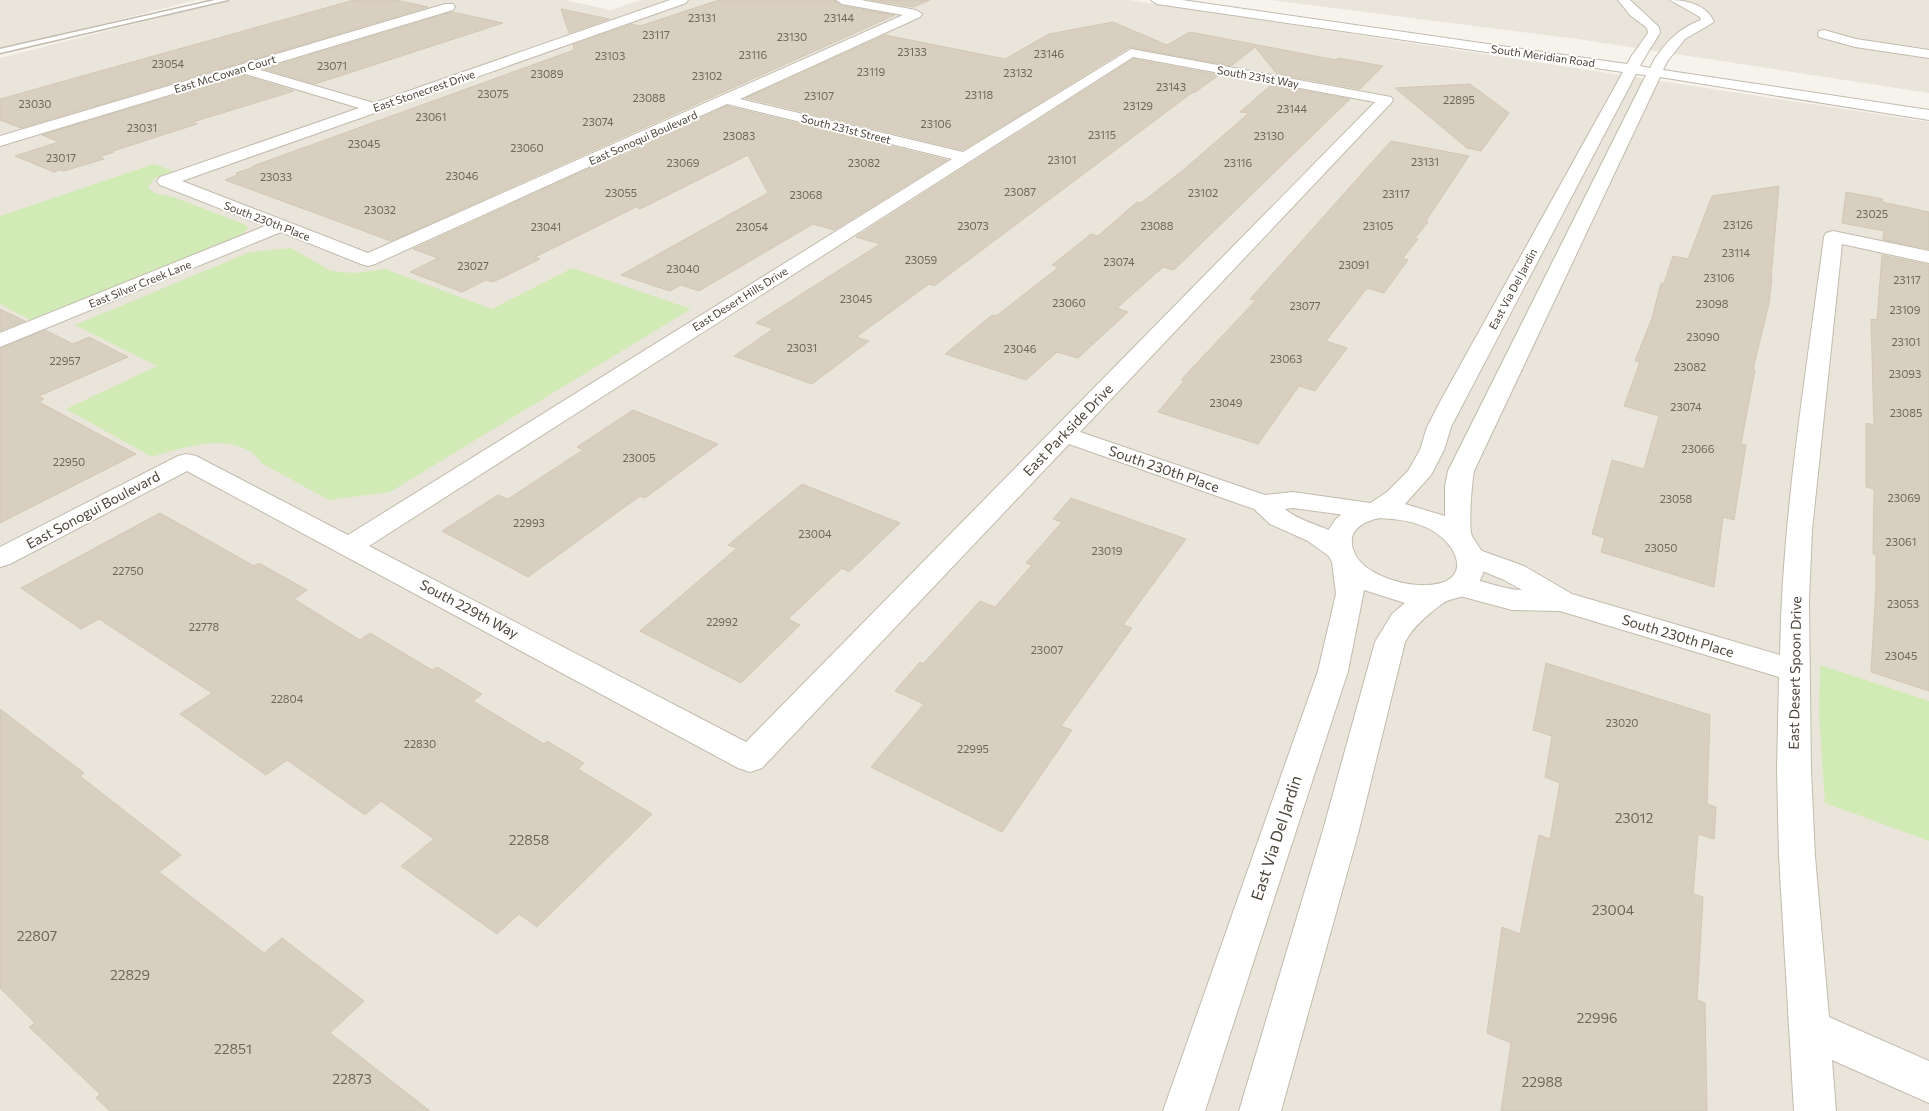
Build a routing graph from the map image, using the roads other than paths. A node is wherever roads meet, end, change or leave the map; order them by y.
1 (224, 0) edge
2 (682, 0) edge
3 (842, 0) edge
4 (1157, 0) edge
5 (1230, 0) edge
6 (1627, 4) edge
7 (1670, 5) edge
8 (449, 7) dead end
9 (1647, 7) dead end
10 (1685, 30) junction
11 (1824, 34) dead end
12 (0, 52) edge
13 (1131, 53) joint
14 (1929, 54) edge
15 (1635, 63) junction
16 (1658, 66) junction
17 (242, 69) junction
18 (1833, 86) dead end
19 (728, 100) junction
20 (1386, 100) joint
21 (374, 108) junction
22 (1929, 114) edge
23 (0, 141) edge
24 (965, 158) junction
25 (166, 181) joint
26 (281, 226) junction
27 (1929, 256) edge
28 (368, 260) joint
29 (0, 341) edge
30 (1064, 434) junction
31 (187, 461) joint
32 (1263, 503) junction
33 (1377, 510) junction
34 (350, 546) junction
35 (1464, 546) junction
36 (1343, 557) junction
37 (0, 558) edge
38 (1447, 590) junction
39 (1562, 601) junction
40 (1793, 670) junction
41 (750, 759) joint
42 (1810, 1029) junction
43 (1929, 1082) edge
44 (1184, 1111) edge
45 (1260, 1111) edge
46 (1815, 1111) edge

1 - 12 lane
2 - 21 street, East Stonecrest Drive
3 - 19 street, East Sonoqui Boulevard
4 - 15 street, South Meridian Road
5 - 15 street, South Meridian Road
6 - 9 street
6 - 15 street, East Via Del Jardin
7 - 10 street
7 - 10 street
8 - 17 street, East McCowan Court
10 - 16 street
11 - 14 street
13 - 20 street, South 231st Way
13 - 24 street, East Desert Hills Drive
15 - 16 street, South Meridian Road
15 - 33 street, East Via Del Jardin
16 - 18 street, South Meridian Road
16 - 22 street, South Meridian Road
16 - 35 street
17 - 21 street
17 - 23 street, East McCowan Court
19 - 24 street, South 231st Street
19 - 28 street, East Sonoqui Boulevard
20 - 30 street, East Parkside Drive
21 - 25 street, East Stonecrest Drive
24 - 34 street, East Desert Hills Drive
25 - 26 street, South 230th Place
26 - 28 street, South 230th Place
26 - 29 street, East Silver Creek Lane
27 - 40 street, East Desert Spoon Drive
30 - 32 street, South 230th Place
30 - 41 street, East Parkside Drive
31 - 34 street, South 229th Way
31 - 37 street, East Sonogui Boulevard
32 - 33 street, South 230th Place
32 - 36 street, South 230th Place
33 - 35 street
33 - 36 street
34 - 41 street, South 229th Way
35 - 38 street
35 - 39 street, South 230th Place
36 - 38 street
36 - 44 street, East Via Del Jardin
38 - 39 street, South 230th Place
38 - 45 street
39 - 40 street, South 230th Place
40 - 42 street, East Desert Spoon Drive
42 - 43 street
42 - 46 street, East Desert Spoon Drive

